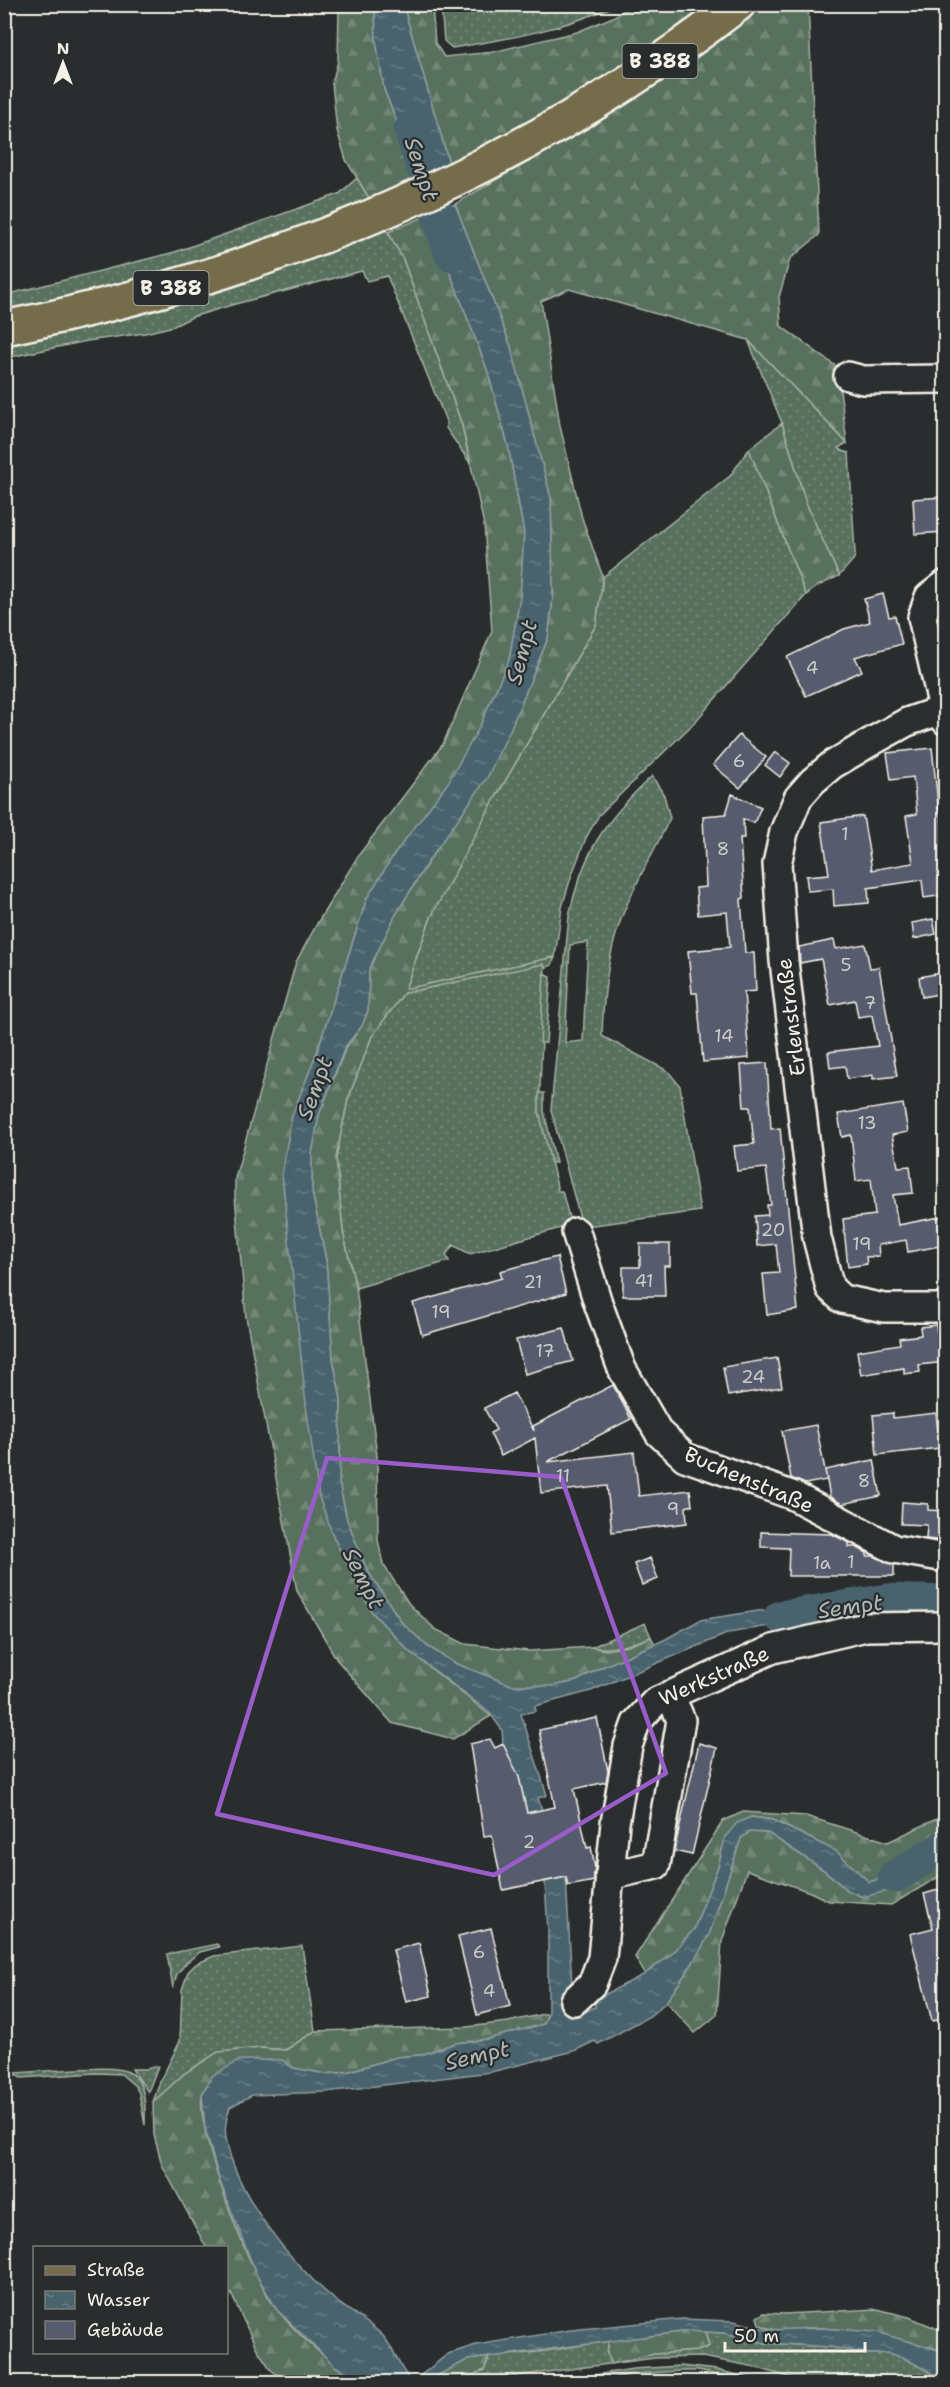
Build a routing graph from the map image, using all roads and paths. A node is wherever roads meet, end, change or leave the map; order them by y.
1 (738, 4) edge
2 (4, 328) edge
3 (848, 376) dead end
4 (945, 379) edge
5 (937, 591) edge
6 (944, 716) edge
7 (576, 1232) dead end
8 (945, 1308) edge
9 (945, 1558) edge
10 (945, 1626) edge
11 (670, 1695) junction
12 (609, 1876) junction
13 (574, 2001) dead end

1 - 2 main road, B 388
3 - 4 street
5 - 6 street
6 - 8 street, Erlenstraße
7 - 9 street, Buchenstraße
10 - 11 street, Werkstraße
11 - 12 street, Werkstraße
11 - 12 street
12 - 13 street, Werkstraße

